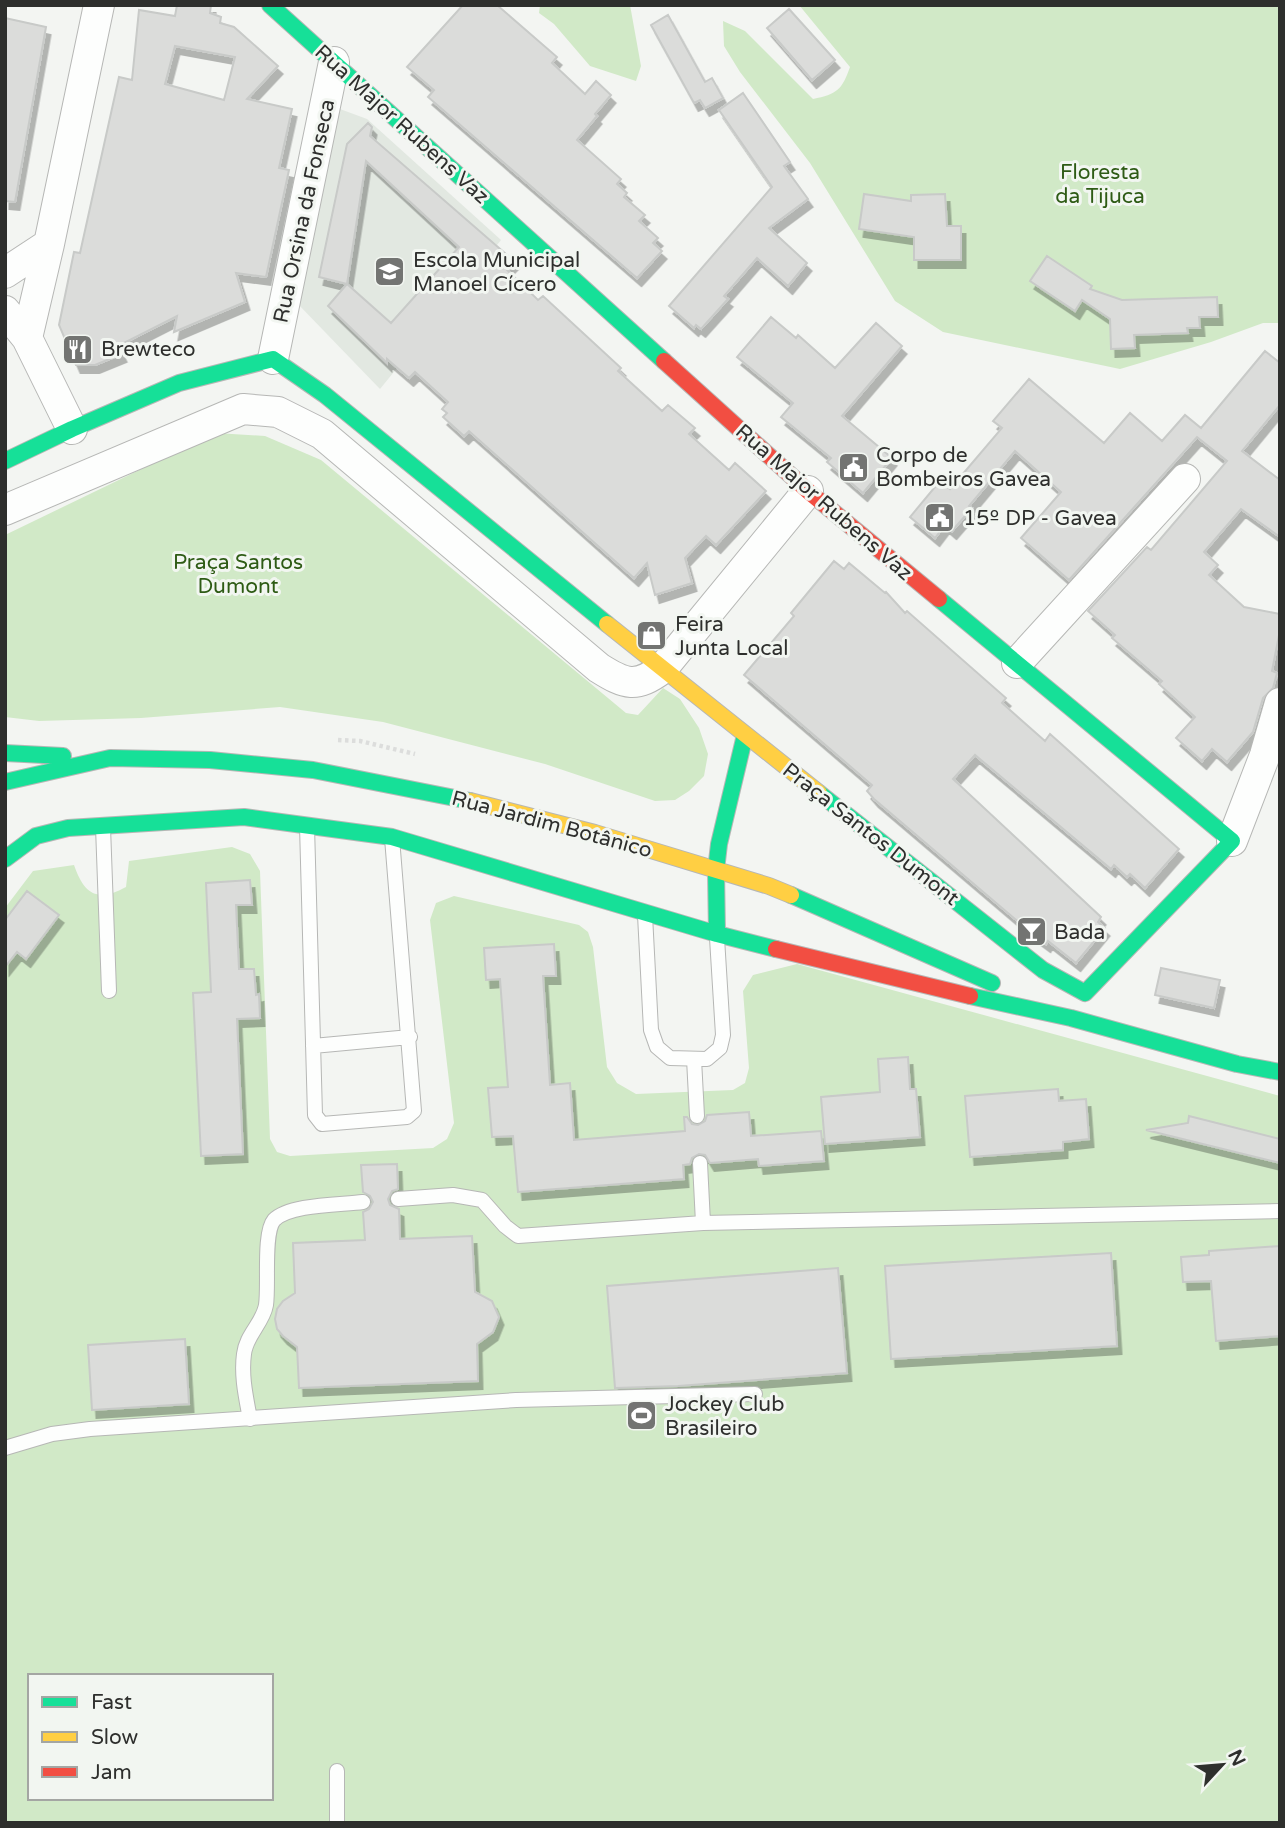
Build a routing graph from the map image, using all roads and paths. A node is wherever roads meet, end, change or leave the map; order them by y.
1 (99, 5) edge
2 (270, 5) edge
3 (334, 62) junction
4 (49, 244) junction
5 (5, 273) edge
6 (5, 312) edge
7 (27, 338) junction
8 (273, 359) junction
9 (72, 429) junction
10 (5, 461) edge
11 (1185, 479) dead end
12 (808, 491) junction
13 (5, 510) edge
14 (1017, 663) junction
15 (662, 669) junction
16 (1280, 703) edge
17 (745, 735) junction
18 (5, 753) edge
19 (110, 758) junction
20 (5, 783) edge
21 (307, 824) junction
22 (103, 825) junction
23 (392, 837) junction
24 (1232, 841) junction
25 (5, 859) edge
26 (716, 870) junction
27 (645, 913) junction
28 (717, 934) junction
29 (109, 991) dead end
30 (1071, 1018) junction
31 (410, 1037) junction
32 (313, 1046) junction
33 (694, 1059) junction
34 (1280, 1072) edge
35 (697, 1116) dead end
36 (700, 1163) dead end
37 (398, 1199) dead end
38 (363, 1202) dead end
39 (1280, 1211) edge
40 (703, 1223) junction
41 (755, 1394) dead end
42 (250, 1419) junction
43 (5, 1448) edge
44 (337, 1771) dead end
45 (337, 1823) edge

1 - 4 street
2 - 3 street, Rua Major Rubens Vaz
3 - 8 street, Rua Orsina da Fonseca
3 - 12 street, Rua Major Rubens Vaz
4 - 5 street
4 - 7 street
6 - 7 street
7 - 9 street
8 - 9 street
8 - 15 street, Praça Santos Dumont
9 - 10 street
11 - 14 street
12 - 14 street, Rua Major Rubens Vaz
12 - 15 street
13 - 15 street
14 - 24 street, Rua Major Rubens Vaz
15 - 17 street, Praça Santos Dumont
16 - 24 street
17 - 24 street, Praça Santos Dumont
17 - 26 street
18 - 19 street
19 - 20 street, Rua Jardim Botânico
19 - 26 street, Rua Jardim Botânico
21 - 22 street, Rua Jardim Botânico
21 - 23 street, Rua Jardim Botânico
21 - 32 lane
22 - 25 street, Rua Jardim Botânico
22 - 29 lane
23 - 27 street, Rua Jardim Botânico
23 - 31 lane
26 - 28 street
26 - 30 street, Rua Jardim Botânico
27 - 28 street, Rua Jardim Botânico
27 - 33 lane
28 - 30 street, Rua Jardim Botânico
28 - 33 lane
30 - 34 street, Rua Jardim Botânico
31 - 32 lane
31 - 32 lane
33 - 35 lane
36 - 40 lane
37 - 40 lane
38 - 42 lane
39 - 40 lane
41 - 42 lane
42 - 43 lane
44 - 45 lane

